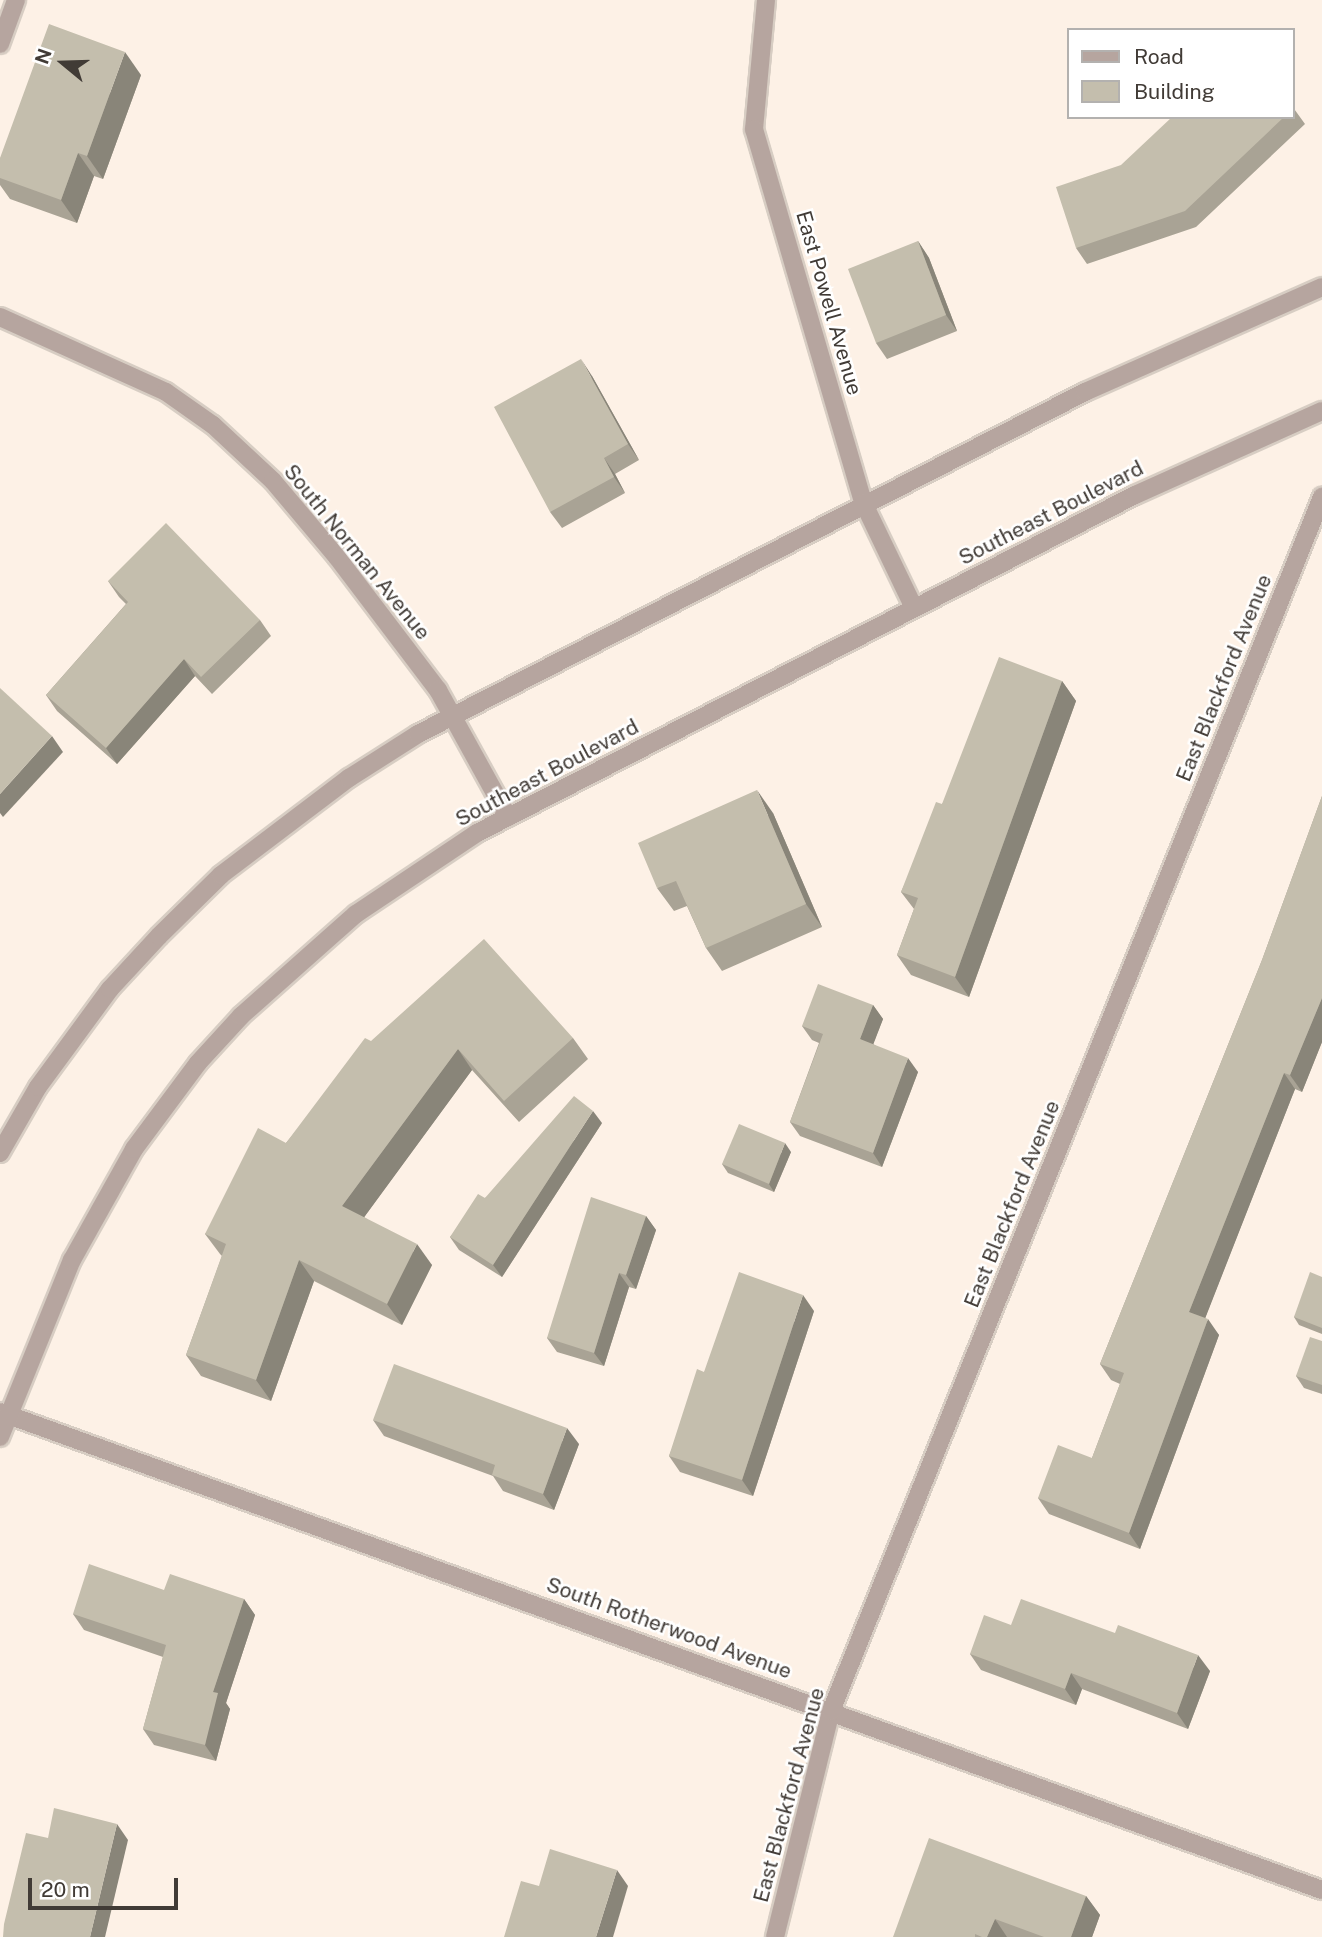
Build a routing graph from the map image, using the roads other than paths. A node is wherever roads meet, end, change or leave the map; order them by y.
1 (16, 0) edge
2 (766, 0) edge
3 (0, 44) edge
4 (1322, 287) edge
5 (0, 317) edge
6 (1322, 411) edge
7 (1322, 498) edge
8 (864, 504) junction
9 (914, 608) junction
10 (453, 717) junction
11 (508, 817) junction
12 (0, 1153) edge
13 (3, 1413) edge
14 (0, 1437) edge
15 (831, 1711) junction
16 (1322, 1890) edge
17 (775, 1937) edge

1 - 3 street
2 - 8 street, East Powell Avenue
4 - 8 street
5 - 10 street, South Norman Avenue
6 - 9 street, Southeast Boulevard
7 - 15 street, East Blackford Avenue
8 - 9 street, East Powell Avenue
8 - 10 street
9 - 11 street, Southeast Boulevard
10 - 11 street, South Norman Avenue
10 - 12 street
11 - 13 street, Southeast Boulevard
13 - 14 street, Southeast Boulevard
13 - 15 street, South Rotherwood Avenue
15 - 16 street, South Rotherwood Avenue
15 - 17 street, East Blackford Avenue

